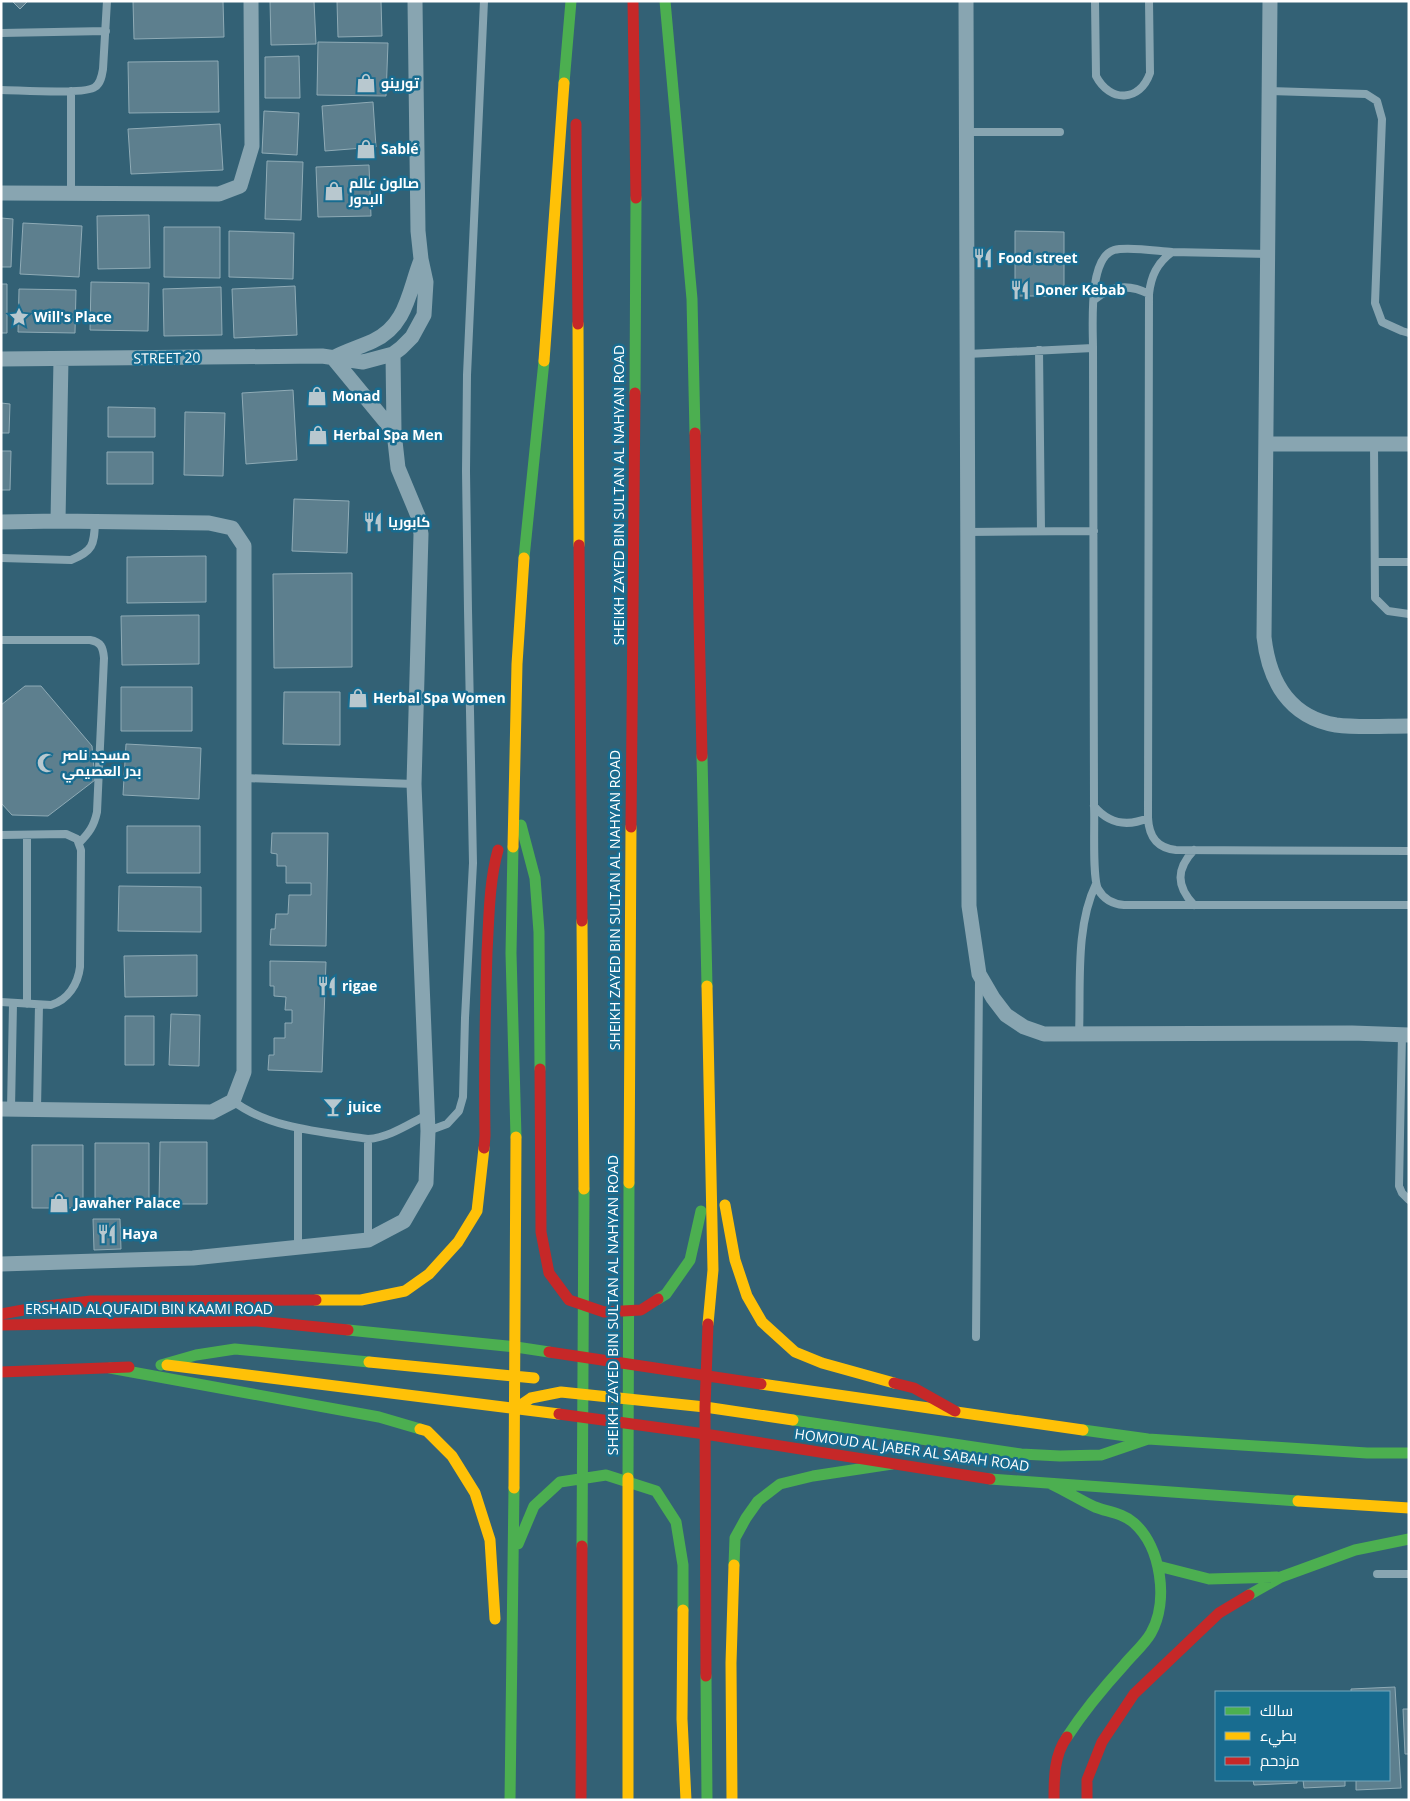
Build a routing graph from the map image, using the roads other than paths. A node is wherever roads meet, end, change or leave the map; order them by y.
1 (106, 1) edge
2 (252, 1) edge
3 (416, 1) edge
4 (484, 1) edge
5 (571, 1) edge
6 (576, 1) edge
7 (633, 1) edge
8 (665, 1) edge
9 (966, 1) edge
10 (1095, 1) edge
11 (1150, 1) edge
12 (1270, 1) edge
13 (106, 31) junction
14 (1, 33) edge
15 (576, 80) dead end
16 (1, 90) edge
17 (70, 91) junction
18 (1269, 91) junction
19 (576, 109) dead end
20 (966, 132) junction
21 (1060, 132) dead end
22 (1, 193) edge
23 (71, 193) junction
24 (1172, 252) junction
25 (1268, 254) junction
26 (421, 259) junction
27 (1149, 294) junction
28 (1094, 300) junction
29 (1409, 333) edge
30 (1092, 348) junction
31 (1039, 350) junction
32 (393, 354) junction
33 (967, 354) junction
34 (334, 358) junction
35 (1, 359) edge
36 (61, 359) junction
37 (394, 432) junction
38 (1266, 444) junction
39 (1374, 444) junction
40 (1409, 444) edge
41 (58, 521) junction
42 (1, 522) edge
43 (95, 523) junction
44 (1041, 531) junction
45 (1094, 531) junction
46 (967, 532) junction
47 (1, 558) edge
48 (1375, 562) junction
49 (1409, 562) edge
50 (1409, 614) edge
51 (1, 640) edge
52 (1409, 726) edge
53 (245, 778) junction
54 (414, 784) junction
55 (513, 798) junction
56 (1094, 806) junction
57 (1148, 818) junction
58 (1, 835) edge
59 (27, 835) junction
60 (79, 843) junction
61 (1194, 850) junction
62 (1409, 851) edge
63 (1096, 884) junction
64 (1194, 905) junction
65 (1409, 905) edge
66 (979, 974) junction
67 (1, 1002) edge
68 (13, 1004) junction
69 (27, 1004) junction
70 (39, 1005) junction
71 (1079, 1034) junction
72 (1405, 1035) edge
73 (233, 1101) junction
74 (6, 1109) edge
75 (37, 1110) junction
76 (427, 1115) junction
77 (711, 1119) junction
78 (298, 1128) junction
79 (428, 1131) junction
80 (368, 1139) junction
81 (711, 1160) junction
82 (1409, 1200) edge
83 (368, 1240) junction
84 (298, 1247) junction
85 (1, 1264) edge
86 (1, 1314) edge
87 (1, 1325) edge
88 (976, 1337) dead end
89 (516, 1346) junction
90 (161, 1365) junction
91 (110, 1368) junction
92 (1, 1372) edge
93 (515, 1376) junction
94 (706, 1376) junction
95 (544, 1379) dead end
96 (572, 1381) dead end
97 (592, 1383) dead end
98 (620, 1385) dead end
99 (686, 1386) dead end
100 (639, 1387) dead end
101 (706, 1408) junction
102 (515, 1409) junction
103 (955, 1411) junction
104 (705, 1434) junction
105 (1148, 1439) junction
106 (1409, 1453) edge
107 (892, 1464) junction
108 (1049, 1484) junction
109 (1409, 1508) edge
110 (1409, 1539) edge
111 (512, 1560) junction
112 (1158, 1566) junction
113 (1377, 1574) dead end
114 (1409, 1574) edge
115 (1281, 1577) junction
116 (496, 1630) dead end
117 (500, 1690) dead end
118 (509, 1800) edge
119 (581, 1800) edge
120 (628, 1800) edge
121 (686, 1800) edge
122 (708, 1800) edge
123 (732, 1800) edge
124 (1054, 1800) edge
125 (1087, 1800) edge

1 - 13 lane
2 - 23 street
3 - 26 street
4 - 79 lane
5 - 55 main road
6 - 15 main road
7 - 120 main road, SHEIKH ZAYED BIN SULTAN AL NAHYAN ROAD
8 - 77 main road
9 - 20 street
10 - 11 lane
12 - 18 street
13 - 14 lane
13 - 17 lane
16 - 17 lane
17 - 23 lane
18 - 25 street
18 - 29 lane
19 - 119 main road, SHEIKH ZAYED BIN SULTAN AL NAHYAN ROAD
20 - 21 lane
20 - 33 street
22 - 23 street
24 - 25 lane
24 - 27 lane
24 - 28 lane
25 - 38 street
26 - 32 street
26 - 34 street
27 - 28 lane
27 - 57 lane
28 - 30 lane
30 - 31 lane
30 - 45 lane
31 - 33 lane
31 - 44 lane
32 - 34 street, STREET 20
32 - 37 street
33 - 46 street
34 - 36 street, STREET 20
34 - 37 street
35 - 36 street, STREET 20
36 - 41 street
37 - 54 street
38 - 39 street
38 - 52 street
39 - 40 street
39 - 48 lane
41 - 42 street
41 - 43 street
43 - 47 lane
43 - 53 street
44 - 45 lane
44 - 46 lane
45 - 56 lane
46 - 66 street
48 - 49 lane
48 - 50 lane
51 - 60 lane
53 - 54 lane
53 - 73 street
54 - 76 street
55 - 81 main road
55 - 86 main road
55 - 89 main road
56 - 57 lane
56 - 63 lane
57 - 61 lane
58 - 59 lane
59 - 60 lane
59 - 69 lane
60 - 70 lane
61 - 62 lane
61 - 64 lane
63 - 64 lane
63 - 71 lane
64 - 65 lane
66 - 71 street
66 - 88 lane
67 - 68 lane
68 - 69 lane
68 - 74 lane
69 - 70 lane
70 - 75 lane
71 - 72 street
72 - 82 lane
73 - 75 street
73 - 78 lane
74 - 75 street
76 - 79 street
76 - 80 lane
77 - 81 main road
77 - 103 main road
78 - 80 lane
78 - 84 lane
79 - 83 street
80 - 83 lane
81 - 94 main road
83 - 84 street
84 - 85 street
87 - 89 main road, ERSHAID ALQUFAIDI BIN KAAMI ROAD
89 - 93 main road
89 - 94 main road
90 - 91 main road
90 - 93 main road
90 - 102 main road, HOMOUD AL JABER AL SABAH ROAD
91 - 92 main road
91 - 116 main road
93 - 95 main road
93 - 102 main road
94 - 99 main road
94 - 101 main road
94 - 103 main road
96 - 97 main road
98 - 100 main road
101 - 102 main road
101 - 104 main road
101 - 105 main road
102 - 104 main road, HOMOUD AL JABER AL SABAH ROAD
102 - 111 main road
103 - 105 main road
104 - 107 main road, HOMOUD AL JABER AL SABAH ROAD
104 - 122 main road
105 - 106 main road
107 - 108 main road, HOMOUD AL JABER AL SABAH ROAD
107 - 123 main road
108 - 109 main road, HOMOUD AL JABER AL SABAH ROAD
108 - 112 main road
110 - 115 main road
111 - 118 main road
111 - 121 main road
112 - 115 main road
112 - 124 main road
113 - 114 lane
115 - 125 main road
117 - 118 main road

